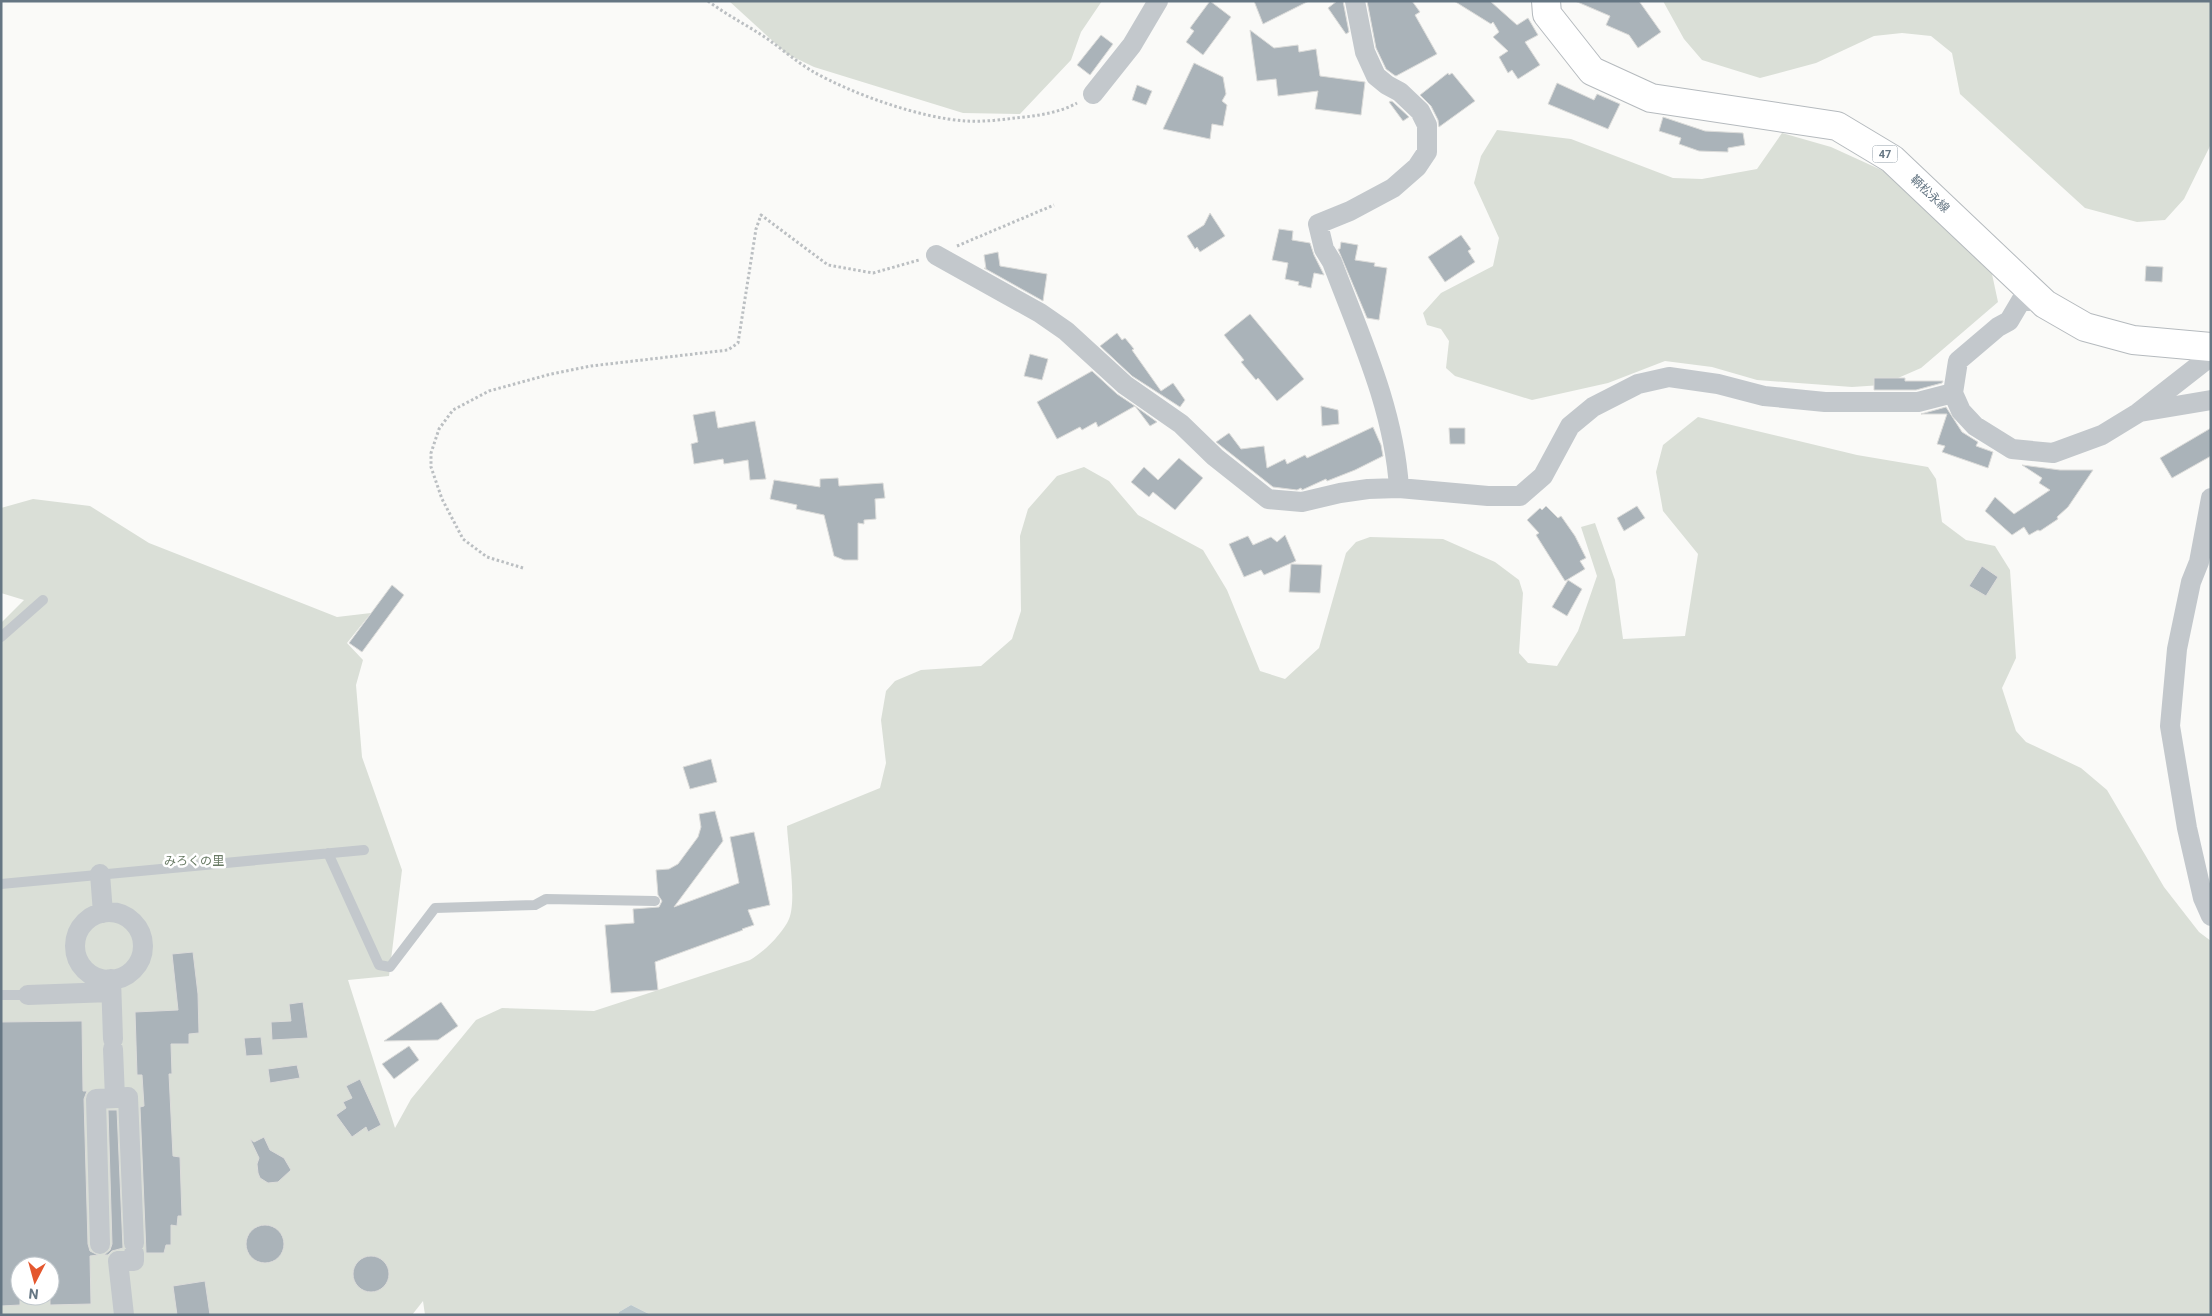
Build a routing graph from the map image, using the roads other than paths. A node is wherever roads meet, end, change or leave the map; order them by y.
1 (1158, 1) edge
2 (1355, 1) edge
3 (1546, 1) edge
4 (1093, 94) road end
5 (936, 256) road end
6 (2045, 304) junction
7 (2211, 346) edge
8 (2211, 356) edge
9 (1953, 393) junction
10 (2211, 400) edge
11 (2138, 413) junction
12 (1399, 488) junction
13 (2211, 498) edge
14 (43, 600) dead end
15 (1, 637) edge
16 (364, 850) dead end
17 (328, 853) junction
18 (100, 874) junction
19 (1, 884) edge
20 (655, 900) dead end
21 (103, 913) junction
22 (2211, 916) edge
23 (111, 986) junction
24 (28, 994) joint
25 (1, 995) edge
26 (115, 1098) junction
27 (117, 1251) junction
28 (124, 1315) edge

1 - 4 street
2 - 12 street
3 - 6 main road, 鞆松永線 / 47
5 - 12 street
6 - 7 main road, 鞆松永線 / 47
6 - 9 street
8 - 11 street
9 - 11 street
9 - 12 street
10 - 11 street
13 - 22 street
14 - 15 lane
16 - 17 lane
17 - 18 lane
17 - 20 lane
18 - 19 lane
18 - 21 street
21 - 23 street
21 - 23 street
23 - 24 street
23 - 26 street
24 - 25 lane
26 - 27 street
26 - 27 street
27 - 28 street

